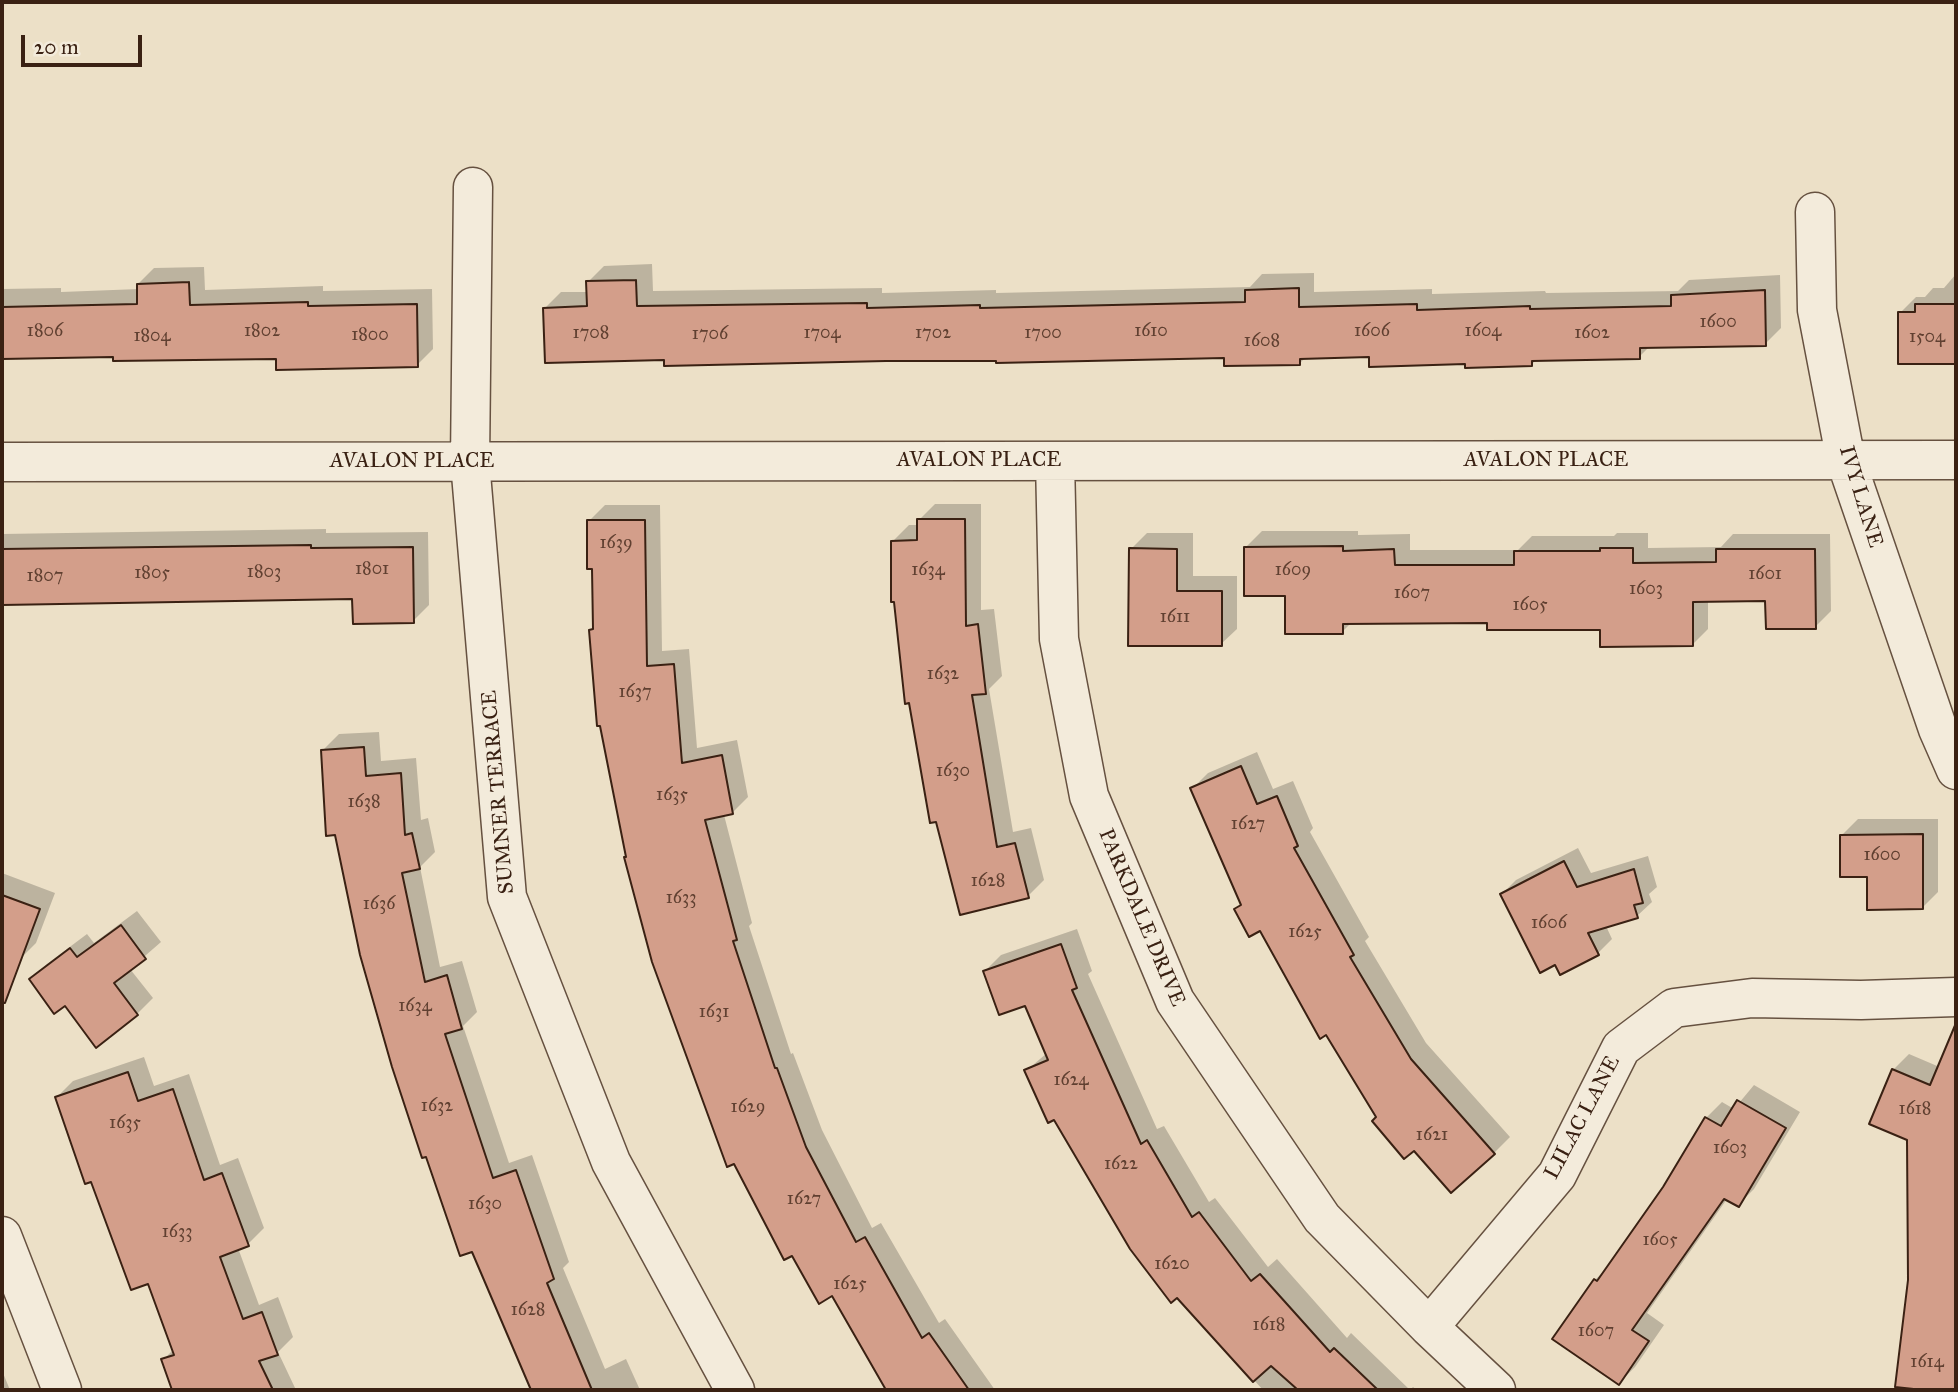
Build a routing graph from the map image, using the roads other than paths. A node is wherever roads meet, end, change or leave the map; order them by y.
1 (473, 187) dead end
2 (1815, 212) dead end
3 (1956, 460) edge
4 (1055, 461) junction
5 (1846, 461) junction
6 (2, 462) edge
7 (470, 462) junction
8 (1956, 770) edge
9 (1956, 998) edge
10 (2, 1236) edge
11 (1429, 1327) junction
12 (62, 1390) edge
13 (735, 1390) edge
14 (1496, 1390) edge

1 - 7 street, SUMNER TERRACE
2 - 5 street, IVY LANE
3 - 5 street, AVALON PLACE
4 - 5 street, AVALON PLACE
4 - 7 street, AVALON PLACE
4 - 11 street, PARKDALE DRIVE
5 - 8 street, IVY LANE
6 - 7 street, AVALON PLACE
7 - 13 street, SUMNER TERRACE
9 - 11 street, LILAC LANE
10 - 12 street
11 - 14 street, PARKDALE DRIVE

